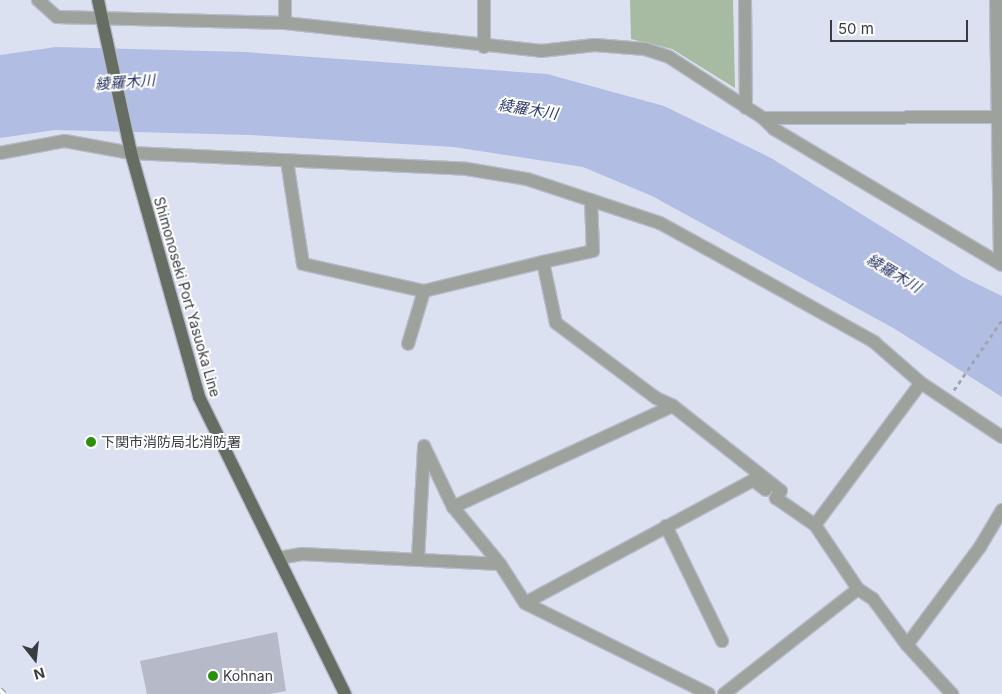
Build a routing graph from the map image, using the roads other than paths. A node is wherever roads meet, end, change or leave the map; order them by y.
1 (38, 0) edge
2 (98, 0) edge
3 (284, 0) edge
4 (484, 0) edge
5 (746, 0) edge
6 (996, 0) edge
7 (104, 23) junction
8 (285, 23) junction
9 (484, 47) junction
10 (746, 108) junction
11 (1000, 117) edge
12 (763, 118) junction
13 (130, 146) junction
14 (0, 153) edge
15 (287, 161) junction
16 (591, 200) junction
17 (543, 262) junction
18 (1001, 264) edge
19 (424, 291) junction
20 (408, 344) dead end
21 (921, 383) junction
22 (673, 406) junction
23 (1002, 437) edge
24 (776, 498) junction
25 (452, 507) junction
26 (1002, 510) edge
27 (815, 525) junction
28 (666, 526) junction
29 (279, 558) junction
30 (418, 559) junction
31 (500, 564) junction
32 (858, 589) junction
33 (526, 603) junction
34 (722, 641) dead end
35 (907, 645) junction
36 (345, 694) edge
37 (709, 694) edge
38 (724, 694) edge
39 (952, 694) edge

1 - 7 street
2 - 7 main road, Shimonoseki Port Yasuoka Line
3 - 8 street
4 - 9 street
5 - 10 street
6 - 11 street
7 - 8 street
7 - 13 main road, Shimonoseki Port Yasuoka Line
8 - 9 street
9 - 10 street
10 - 12 street
11 - 12 street
11 - 18 street
12 - 18 street
13 - 14 street
13 - 15 street
13 - 29 main road, Shimonoseki Port Yasuoka Line
15 - 16 street
15 - 19 street
16 - 17 street
16 - 21 street
17 - 19 street
17 - 22 street
19 - 20 street
21 - 23 street
21 - 27 street
22 - 24 street
22 - 25 street
24 - 27 street
24 - 28 street
25 - 30 street
25 - 31 street
26 - 35 street
27 - 32 street
28 - 33 street
28 - 34 street
29 - 30 street
29 - 36 main road, Shimonoseki Port Yasuoka Line
30 - 31 street
31 - 33 street
32 - 35 street
32 - 38 street
33 - 37 street
35 - 39 street

